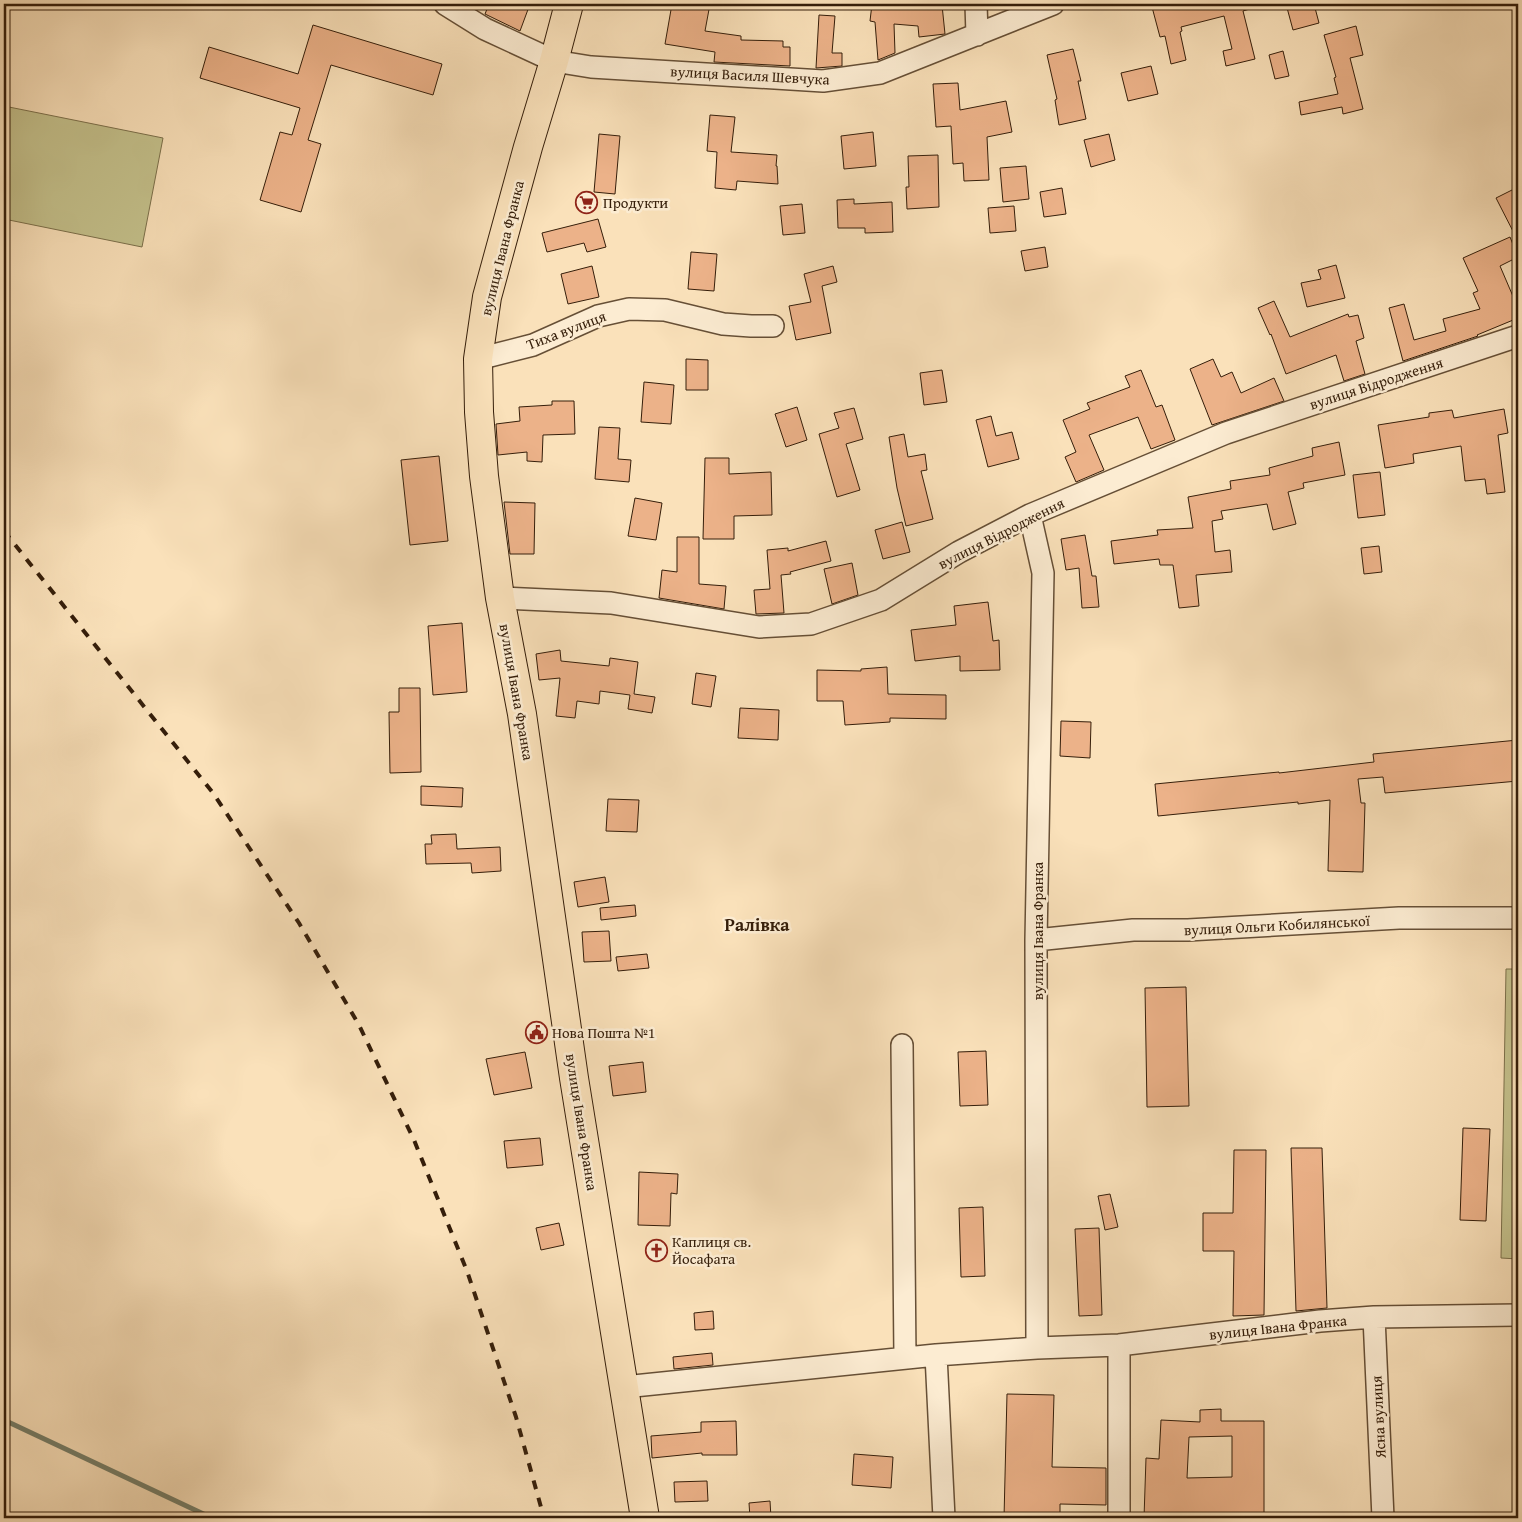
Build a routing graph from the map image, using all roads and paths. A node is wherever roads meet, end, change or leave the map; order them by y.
1 (445, 4) edge
2 (569, 4) edge
3 (976, 4) edge
4 (1053, 4) edge
5 (977, 35) junction
6 (554, 61) junction
7 (773, 326) dead end
8 (1518, 336) edge
9 (478, 358) junction
10 (1030, 515) junction
11 (500, 598) junction
12 (1518, 918) edge
13 (1036, 940) junction
14 (902, 1045) dead end
15 (1518, 1315) edge
16 (1374, 1316) junction
17 (1119, 1345) junction
18 (1038, 1348) junction
19 (936, 1355) junction
20 (905, 1358) junction
21 (624, 1387) junction
22 (644, 1518) edge
23 (944, 1518) edge
24 (1119, 1518) edge
25 (1383, 1518) edge

1 - 6 street, вулиця Василя Шевчука
2 - 6 main road, вулиця Івана Франка
3 - 5 street
4 - 5 street, вулиця Василя Шевчука
5 - 6 street, вулиця Василя Шевчука
6 - 9 main road, вулиця Івана Франка
7 - 9 street, Тиха вулиця
8 - 10 street, вулиця Відродження
9 - 11 main road, вулиця Івана Франка
10 - 11 street, вулиця Відродження
10 - 13 street, вулиця Івана Франка
11 - 21 main road, вулиця Івана Франка
12 - 13 street, вулиця Ольги Кобилянської
13 - 18 street, вулиця Івана Франка
14 - 20 street
15 - 16 street, вулиця Івана Франка
16 - 17 street, вулиця Івана Франка
16 - 25 street, Ясна вулиця
17 - 18 street, вулиця Івана Франка
17 - 24 street
18 - 19 street, вулиця Івана Франка
19 - 20 street, вулиця Івана Франка
19 - 23 street
20 - 21 street, вулиця Івана Франка
21 - 22 main road, вулиця Івана Франка

